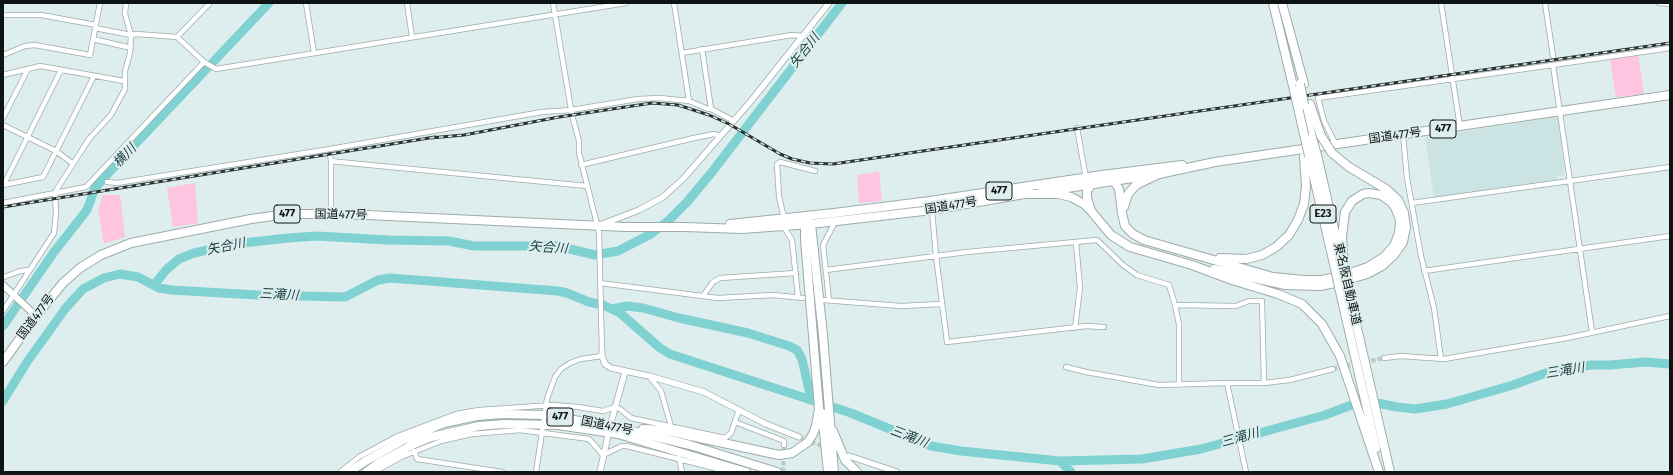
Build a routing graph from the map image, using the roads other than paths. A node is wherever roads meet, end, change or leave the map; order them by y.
1 (100, 3) edge
2 (126, 3) edge
3 (210, 3) edge
4 (306, 3) edge
5 (407, 3) edge
6 (553, 3) edge
7 (626, 3) edge
8 (674, 3) edge
9 (829, 3) edge
10 (1273, 3) edge
11 (1281, 3) edge
12 (1442, 3) edge
13 (1545, 3) edge
14 (1659, 3) edge
15 (1670, 4) edge
16 (554, 14) junction
17 (3, 15) edge
18 (95, 27) junction
19 (131, 35) junction
20 (412, 36) junction
21 (803, 36) junction
22 (177, 37) junction
23 (93, 39) junction
24 (131, 48) junction
25 (1670, 48) edge
26 (702, 49) junction
27 (314, 53) junction
28 (682, 53) junction
29 (3, 55) edge
30 (1553, 56) dead end
31 (204, 62) junction
32 (1553, 65) junction
33 (28, 68) junction
34 (61, 70) junction
35 (3, 74) edge
36 (94, 76) junction
37 (1452, 79) junction
38 (124, 81) junction
39 (1670, 95) edge
40 (689, 101) junction
41 (1304, 105) junction
42 (711, 109) junction
43 (571, 110) junction
44 (1560, 111) junction
45 (3, 118) edge
46 (734, 121) junction
47 (3, 125) edge
48 (1460, 127) junction
49 (1077, 128) dead end
50 (1403, 135) junction
51 (721, 136) junction
52 (28, 137) junction
53 (1336, 145) junction
54 (56, 151) junction
55 (330, 155) dead end
56 (1310, 156) junction
57 (331, 161) junction
58 (1215, 162) junction
59 (72, 163) junction
60 (581, 165) junction
61 (1670, 167) edge
62 (816, 171) dead end
63 (1159, 174) junction
64 (1102, 175) junction
65 (1114, 181) junction
66 (107, 182) dead end
67 (1088, 182) junction
68 (1570, 182) junction
69 (4, 185) edge
70 (587, 186) junction
71 (54, 194) junction
72 (1024, 194) junction
73 (3, 203) edge
74 (1412, 203) junction
75 (932, 210) junction
76 (1091, 211) junction
77 (331, 214) junction
78 (806, 216) junction
79 (784, 218) junction
80 (835, 222) junction
81 (807, 225) junction
82 (780, 226) junction
83 (1125, 226) junction
84 (685, 227) junction
85 (598, 229) junction
86 (1670, 236) edge
87 (1076, 242) junction
88 (1581, 249) junction
89 (1196, 254) junction
90 (936, 256) junction
91 (1192, 265) junction
92 (29, 270) junction
93 (826, 270) junction
94 (1424, 271) junction
95 (1340, 272) junction
96 (796, 273) junction
97 (3, 277) edge
98 (600, 283) junction
99 (1343, 286) junction
100 (5, 287) edge
101 (14, 296) junction
102 (703, 296) junction
103 (823, 300) dead end
104 (829, 300) junction
105 (942, 304) junction
106 (1175, 305) junction
107 (3, 311) edge
108 (36, 316) junction
109 (1670, 316) edge
110 (1104, 327) dead end
111 (1075, 328) junction
112 (1592, 332) junction
113 (602, 354) junction
114 (1384, 358) tunnel mouth
115 (1441, 359) junction
116 (3, 362) edge
117 (1066, 367) dead end
118 (1333, 369) tunnel mouth
119 (625, 372) junction
120 (649, 376) junction
121 (1226, 383) junction
122 (1264, 383) junction
123 (1179, 384) junction
124 (546, 405) junction
125 (615, 408) junction
126 (739, 410) junction
127 (545, 415) junction
128 (735, 422) junction
129 (671, 426) junction
130 (620, 428) junction
131 (826, 428) junction
132 (542, 429) junction
133 (609, 429) junction
134 (800, 437) tunnel mouth
135 (1371, 440) junction
136 (784, 445) dead end
137 (414, 451) junction
138 (603, 455) junction
139 (849, 456) dead end
140 (679, 458) junction
141 (680, 471) edge
142 (340, 472) edge
143 (349, 472) edge
144 (366, 472) edge
145 (374, 472) edge
146 (502, 472) edge
147 (536, 472) edge
148 (600, 472) edge
149 (730, 472) edge
150 (746, 472) edge
151 (777, 472) edge
152 (828, 472) edge
153 (834, 472) edge
154 (858, 472) edge
155 (897, 472) edge
156 (1246, 472) edge
157 (1380, 472) edge
158 (1390, 472) edge

1 - 18 street
2 - 19 street
3 - 22 street
4 - 27 street
5 - 20 street
6 - 16 street
7 - 16 street
8 - 28 street
9 - 21 street
10 - 41 highway, 東名阪自動車道, bridge
11 - 41 highway
12 - 37 street
13 - 30 street
14 - 15 street
16 - 20 street
16 - 43 street
17 - 18 street
18 - 19 street
18 - 23 street
19 - 22 street
19 - 24 street
20 - 27 street
21 - 26 street
21 - 46 street
22 - 31 street
23 - 24 street
23 - 29 street
24 - 38 street
25 - 32 street
26 - 28 street
26 - 42 street
27 - 31 street
28 - 40 street
31 - 71 street
32 - 37 street
32 - 44 street
33 - 34 street
33 - 35 street
33 - 45 street
34 - 36 street
34 - 52 street
36 - 38 street
36 - 54 street
37 - 48 street
37 - 53 street
38 - 59 street
39 - 44 highway, 国道477号 / 477
40 - 42 street
40 - 43 street
41 - 56 highway, 東名阪自動車道, bridge
41 - 56 highway, 東名阪自動車道, bridge
41 - 91 highway, bridge
42 - 46 street
43 - 60 street
43 - 66 street
44 - 48 highway, 国道477号 / 477
44 - 68 street
46 - 51 street
47 - 52 street
48 - 50 highway, 国道477号 / 477
49 - 67 street
50 - 53 highway, 国道477号 / 477
50 - 74 street
51 - 60 street
51 - 85 street
52 - 54 street
52 - 69 street
53 - 58 highway, 国道477号 / 477
54 - 59 street
54 - 69 street
55 - 57 street
56 - 89 highway
56 - 95 highway, 東名阪自動車道 / E23
57 - 70 street
57 - 77 street
58 - 63 highway, 国道477号 / 477
58 - 64 highway, 国道477号 / 477
59 - 71 street
60 - 70 street
61 - 68 street
62 - 79 street
63 - 65 highway, 国道477号 / 477
63 - 83 highway
64 - 65 highway
64 - 67 highway
65 - 67 highway, 国道477号 / 477
65 - 83 highway
67 - 72 highway, 国道477号 / 477
67 - 76 highway
67 - 78 highway, 国道477号 / 477
68 - 74 street
68 - 88 street
70 - 85 street
71 - 73 street
71 - 92 street
72 - 75 highway, 国道477号 / 477
72 - 76 highway
74 - 94 street
75 - 80 highway, 国道477号 / 477
75 - 90 street
76 - 91 highway
77 - 85 highway, 国道477号 / 477
77 - 108 highway, 国道477号 / 477
78 - 79 highway, 国道477号 / 477
78 - 81 highway, 477
79 - 84 highway, 国道477号 / 477
80 - 81 highway, 国道477号 / 477
80 - 93 street
81 - 82 highway, 国道477号 / 477
81 - 131 highway, 477
81 - 131 highway, 477
82 - 84 highway, 国道477号 / 477
82 - 96 street
83 - 89 highway
84 - 85 highway, 国道477号 / 477
85 - 98 street
86 - 88 street
87 - 90 street
87 - 106 street
87 - 111 street
88 - 94 street
88 - 112 street
89 - 95 highway
90 - 93 street
90 - 105 street
91 - 135 highway
92 - 97 street
92 - 101 street
93 - 104 street
94 - 115 street
95 - 99 highway, 東名阪自動車道, bridge
96 - 102 street
96 - 102 street
98 - 102 street
98 - 113 street
99 - 135 highway, 東名阪自動車道
99 - 158 highway, 東名阪自動車道
100 - 101 main road
101 - 107 street
101 - 108 main road
103 - 104 street
104 - 105 street
105 - 111 street
106 - 122 street
106 - 123 street
108 - 116 highway, 国道477号 / 477
109 - 112 street
110 - 111 street
112 - 115 street
113 - 119 street
113 - 124 street
114 - 115 street
117 - 123 street
118 - 122 street
119 - 120 street
119 - 125 street
120 - 126 street
120 - 129 street
121 - 122 street
121 - 123 street
121 - 156 street
124 - 125 street
124 - 127 street
124 - 142 street
125 - 129 street
125 - 133 street
126 - 128 street
126 - 134 street
127 - 132 street
127 - 133 highway, 国道477号 / 477
127 - 143 highway, 国道477号 / 477
128 - 129 street
128 - 136 street
130 - 131 highway, 477
130 - 133 highway, 国道477号 / 477
130 - 151 highway, 国道477号 / 477
131 - 152 highway, 477
131 - 153 highway, 477
131 - 154 highway, 477
132 - 133 highway, 国道477号 / 477
132 - 137 street
132 - 138 street
132 - 144 highway, 国道477号 / 477
132 - 147 street
133 - 138 street
133 - 150 highway, 国道477号 / 477
135 - 157 highway, 東名阪自動車道
137 - 145 street
137 - 146 street
138 - 140 street
138 - 148 street
139 - 155 street
140 - 141 street
140 - 149 street

